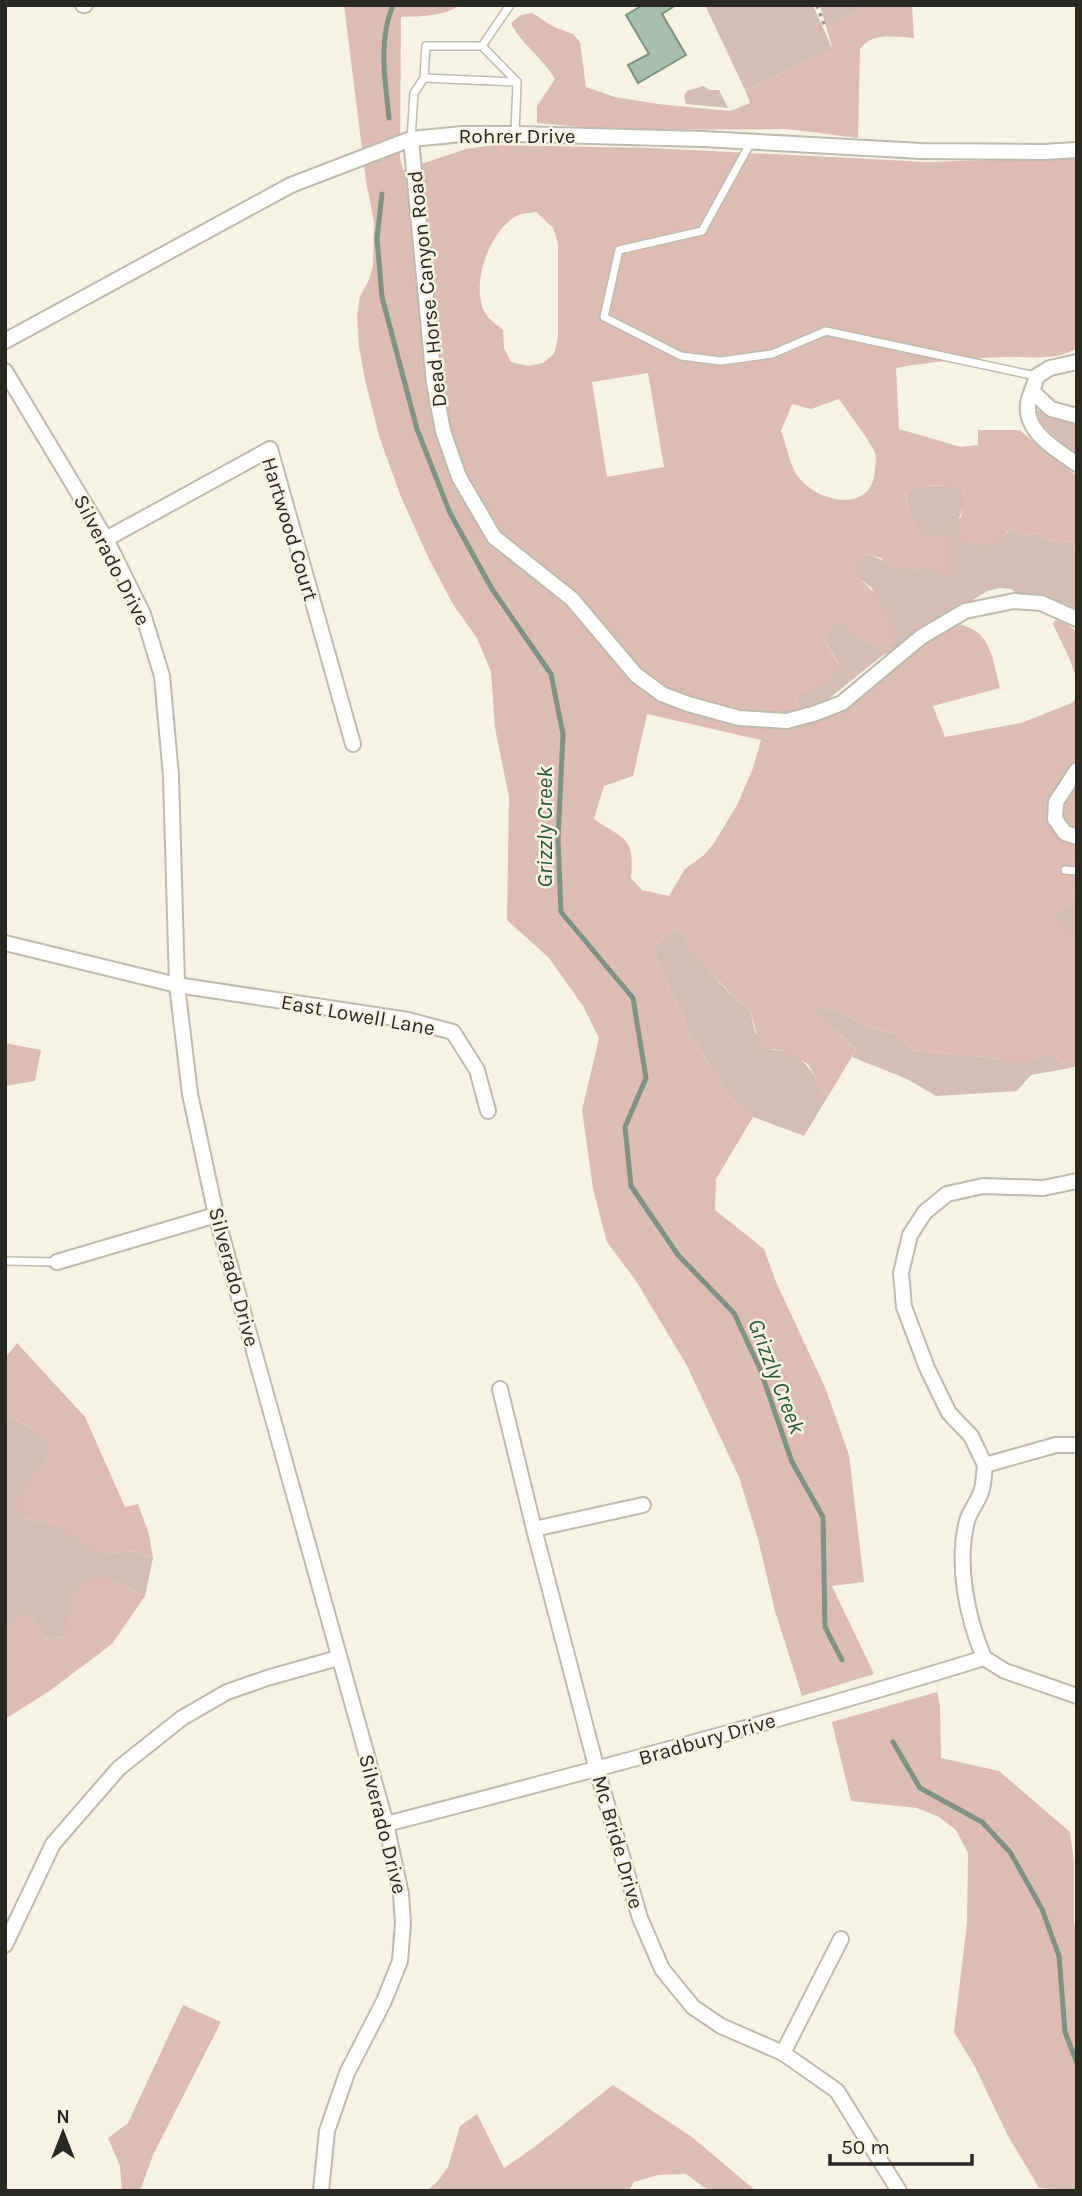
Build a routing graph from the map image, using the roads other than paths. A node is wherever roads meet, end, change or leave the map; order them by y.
1 (510, 5) edge
2 (482, 46) junction
3 (424, 78) junction
4 (517, 82) junction
5 (515, 134) junction
6 (411, 139) junction
7 (751, 142) junction
8 (1077, 150) edge
9 (5, 341) edge
10 (1077, 362) edge
11 (5, 371) edge
12 (1037, 376) junction
13 (1032, 391) junction
14 (1077, 416) edge
15 (1077, 464) edge
16 (106, 539) junction
17 (1077, 619) edge
18 (353, 744) dead end
19 (1077, 770) edge
20 (1077, 837) edge
21 (1065, 870) dead end
22 (1077, 871) edge
23 (5, 943) edge
24 (177, 985) junction
25 (488, 1111) dead end
26 (1077, 1181) edge
27 (216, 1215) junction
28 (5, 1261) edge
29 (57, 1262) joint
30 (500, 1389) dead end
31 (1077, 1445) edge
32 (985, 1465) junction
33 (643, 1505) dead end
34 (534, 1529) junction
35 (338, 1658) junction
36 (984, 1658) junction
37 (1077, 1696) edge
38 (597, 1770) junction
39 (386, 1824) junction
40 (841, 1939) dead end
41 (5, 1945) edge
42 (783, 2053) junction
43 (321, 2191) edge
44 (899, 2191) edge

1 - 2 lane
2 - 3 lane
2 - 4 lane
3 - 4 lane
3 - 6 lane
4 - 5 lane
5 - 6 street, Rohrer Drive
5 - 7 street, Rohrer Drive
6 - 9 street, Rohrer Drive
6 - 17 street, Dead Horse Canyon Road
7 - 8 street, Rohrer Drive
7 - 12 lane
10 - 12 street
11 - 16 street, Silverado Drive
12 - 13 street
13 - 14 street
13 - 15 street
16 - 18 street, Hartwood Court
16 - 24 street, Silverado Drive
19 - 20 street
21 - 22 lane
23 - 24 street, East Lowell Lane
24 - 25 street, East Lowell Lane
24 - 27 street, Silverado Drive
26 - 32 street
27 - 29 street
27 - 35 street, Silverado Drive
28 - 29 lane
30 - 34 street, Mc Bride Drive
31 - 32 street
32 - 36 street
33 - 34 street
34 - 38 street, Mc Bride Drive
35 - 39 street, Silverado Drive
35 - 41 street
36 - 37 street
36 - 38 street, Bradbury Drive
38 - 39 street, Bradbury Drive
38 - 42 street, Mc Bride Drive
39 - 43 street, Silverado Drive
40 - 42 street
42 - 44 street, Mc Bride Drive

